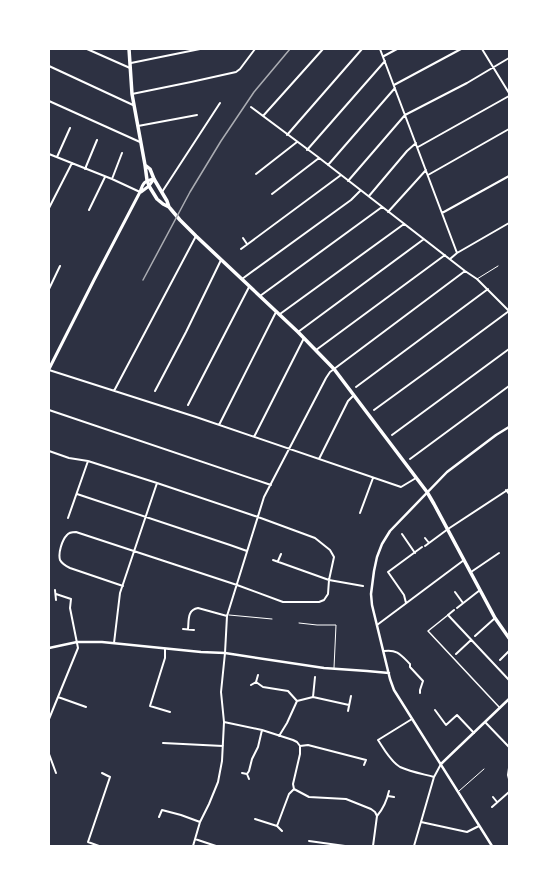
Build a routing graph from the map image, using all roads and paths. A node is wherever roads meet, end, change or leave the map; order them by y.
1 (87, 49) edge
2 (129, 49) edge
3 (200, 49) edge
4 (255, 49) edge
5 (323, 49) edge
6 (362, 49) edge
7 (380, 49) edge
8 (397, 49) edge
9 (461, 49) edge
10 (482, 49) edge
11 (383, 57) junction
12 (509, 58) edge
13 (385, 61) junction
14 (130, 63) junction
15 (49, 66) edge
16 (493, 67) junction
17 (131, 68) junction
18 (394, 85) junction
19 (395, 88) junction
20 (132, 94) junction
21 (509, 94) edge
22 (49, 101) edge
23 (220, 103) dead end
24 (134, 105) junction
25 (251, 107) dead end
26 (196, 114) dead end
27 (405, 115) junction
28 (263, 116) junction
29 (138, 126) junction
30 (70, 128) dead end
31 (509, 130) edge
32 (287, 135) junction
33 (97, 140) dead end
34 (141, 142) junction
35 (297, 142) junction
36 (416, 143) junction
37 (418, 147) junction
38 (308, 150) junction
39 (49, 154) edge
40 (122, 154) dead end
41 (58, 157) junction
42 (319, 158) junction
43 (72, 163) junction
44 (145, 165) junction
45 (328, 165) junction
46 (85, 169) junction
47 (426, 170) junction
48 (256, 174) dead end
49 (341, 175) junction
50 (428, 175) junction
51 (509, 176) edge
52 (105, 177) junction
53 (112, 179) junction
54 (154, 179) junction
55 (147, 180) junction
56 (348, 181) junction
57 (149, 186) junction
58 (360, 191) junction
59 (140, 192) junction
60 (161, 193) junction
61 (272, 194) dead end
62 (369, 196) junction
63 (169, 207) junction
64 (382, 207) junction
65 (49, 208) edge
66 (89, 210) dead end
67 (388, 212) junction
68 (442, 213) junction
69 (509, 223) edge
70 (404, 224) junction
71 (196, 236) junction
72 (243, 238) dead end
73 (424, 239) junction
74 (248, 244) junction
75 (241, 249) dead end
76 (457, 253) junction
77 (445, 255) junction
78 (450, 259) junction
79 (221, 260) junction
80 (60, 266) dead end
81 (498, 266) dead end
82 (466, 271) junction
83 (241, 279) junction
84 (477, 279) junction
85 (250, 287) junction
86 (49, 288) edge
87 (488, 289) junction
88 (260, 297) junction
89 (509, 311) edge
90 (278, 313) junction
91 (298, 332) junction
92 (304, 338) junction
93 (509, 349) edge
94 (316, 350) junction
95 (334, 369) junction
96 (49, 370) edge
97 (509, 386) edge
98 (356, 387) dead end
99 (114, 391) junction
100 (155, 391) dead end
101 (354, 395) junction
102 (188, 404) dead end
103 (49, 410) edge
104 (374, 410) dead end
105 (219, 425) junction
106 (509, 427) edge
107 (392, 435) dead end
108 (254, 437) junction
109 (290, 449) junction
110 (49, 451) edge
111 (319, 459) junction
112 (410, 459) dead end
113 (88, 461) junction
114 (372, 478) junction
115 (416, 478) junction
116 (158, 483) junction
117 (271, 484) junction
118 (509, 488) edge
119 (506, 490) junction
120 (427, 492) junction
121 (77, 494) junction
122 (509, 494) edge
123 (360, 513) dead end
124 (146, 517) junction
125 (258, 517) junction
126 (68, 518) dead end
127 (448, 529) junction
128 (402, 534) dead end
129 (425, 538) dead end
130 (429, 543) junction
131 (135, 551) junction
132 (247, 551) junction
133 (415, 553) junction
134 (499, 553) dead end
135 (281, 554) dead end
136 (273, 560) dead end
137 (464, 560) junction
138 (278, 561) junction
139 (470, 573) junction
140 (329, 580) junction
141 (237, 585) junction
142 (123, 586) junction
143 (362, 586) dead end
144 (56, 590) dead end
145 (480, 590) junction
146 (455, 592) dead end
147 (56, 594) junction
148 (56, 600) dead end
149 (406, 603) junction
150 (463, 603) junction
151 (457, 608) dead end
152 (454, 610) dead end
153 (227, 615) junction
154 (448, 615) junction
155 (495, 618) junction
156 (272, 619) dead end
157 (299, 624) dead end
158 (376, 626) junction
159 (183, 629) dead end
160 (188, 629) junction
161 (194, 630) dead end
162 (508, 634) edge
163 (475, 636) dead end
164 (471, 640) junction
165 (77, 642) junction
166 (114, 644) junction
167 (49, 648) edge
168 (165, 649) junction
169 (384, 651) junction
170 (509, 651) edge
171 (225, 653) junction
172 (456, 654) joint
173 (453, 657) junction
174 (500, 660) dead end
175 (334, 669) junction
176 (389, 674) junction
177 (258, 675) dead end
178 (315, 677) dead end
179 (509, 680) edge
180 (256, 682) junction
181 (251, 685) dead end
182 (420, 693) dead end
183 (351, 696) dead end
184 (58, 697) junction
185 (313, 697) junction
186 (509, 699) edge
187 (297, 701) junction
188 (348, 705) junction
189 (86, 707) dead end
190 (500, 708) junction
191 (435, 710) dead end
192 (348, 711) dead end
193 (170, 712) dead end
194 (49, 718) edge
195 (412, 718) junction
196 (224, 722) junction
197 (485, 722) junction
198 (262, 730) junction
199 (474, 733) junction
200 (279, 736) junction
201 (163, 743) dead end
202 (223, 746) junction
203 (300, 746) junction
204 (509, 747) edge
205 (49, 754) edge
206 (441, 764) junction
207 (364, 765) dead end
208 (509, 768) edge
209 (484, 769) dead end
210 (56, 773) dead end
211 (102, 773) dead end
212 (242, 773) dead end
213 (247, 774) junction
214 (434, 777) junction
215 (249, 779) dead end
216 (509, 779) edge
217 (294, 789) junction
218 (389, 791) dead end
219 (458, 792) junction
220 (509, 792) edge
221 (388, 796) junction
222 (493, 796) dead end
223 (394, 797) dead end
224 (497, 802) junction
225 (492, 806) dead end
226 (260, 815) dead end
227 (377, 816) junction
228 (159, 817) dead end
229 (255, 819) dead end
230 (260, 820) junction
231 (200, 822) junction
232 (422, 822) junction
233 (277, 826) junction
234 (479, 826) junction
235 (282, 830) dead end
236 (195, 839) junction
237 (309, 841) dead end
238 (314, 842) junction
239 (99, 846) edge
240 (193, 846) edge
241 (216, 846) edge
242 (312, 846) edge
243 (344, 846) edge
244 (372, 846) edge
245 (414, 846) edge
246 (492, 846) edge

1 - 17 street
2 - 14 highway
3 - 14 street
4 - 20 street
5 - 28 street
6 - 32 street
7 - 11 street
8 - 11 street
9 - 18 street
10 - 16 street
11 - 13 street
12 - 16 street
13 - 18 street
13 - 38 street
14 - 17 highway
15 - 24 street
16 - 21 street
16 - 27 street
17 - 20 highway
18 - 19 street
19 - 27 street
19 - 45 street
20 - 24 highway
21 - 37 street
22 - 34 street
23 - 60 street
24 - 29 highway
25 - 28 street
26 - 29 street
27 - 36 street
27 - 56 street
28 - 32 street
29 - 34 highway
30 - 41 street
31 - 50 street
32 - 35 street
33 - 46 street
34 - 44 highway
35 - 38 street
35 - 48 street
36 - 37 street
36 - 62 street
37 - 47 street
38 - 42 street
39 - 41 street
40 - 53 street
41 - 43 street
42 - 45 street
42 - 61 street
43 - 46 street
43 - 65 street
44 - 54 highway
44 - 55 highway
45 - 49 street
46 - 52 street
47 - 50 street
47 - 67 street
49 - 56 street
49 - 74 street
50 - 68 street
51 - 68 street
52 - 53 street
52 - 66 street
53 - 59 street
54 - 55 main road
54 - 57 main road
54 - 60 highway
55 - 57 highway
55 - 59 main road
56 - 58 street
57 - 59 main road
57 - 63 highway
58 - 62 street
58 - 83 street
59 - 96 main road
60 - 63 highway
62 - 64 street
63 - 71 highway
64 - 67 street
64 - 88 street
67 - 70 street
68 - 76 street
69 - 76 street
70 - 73 street
70 - 90 street
71 - 79 highway
71 - 99 street
72 - 74 street
73 - 77 street
73 - 91 street
74 - 75 street
76 - 78 street
77 - 78 street
77 - 94 street
78 - 82 street
79 - 83 highway
79 - 100 street
80 - 86 street
81 - 84 lane
82 - 84 street
82 - 95 street
83 - 85 highway
84 - 87 street
85 - 88 highway
85 - 102 street
87 - 89 street
87 - 98 street
88 - 90 highway
89 - 104 street
90 - 91 highway
90 - 105 street
91 - 92 highway
92 - 94 highway
92 - 108 street
93 - 107 street
94 - 95 highway
95 - 101 highway
95 - 109 street
96 - 99 street
97 - 112 street
99 - 105 street
101 - 111 street
101 - 115 highway
103 - 117 street
105 - 108 street
106 - 120 street
108 - 109 street
109 - 111 street
109 - 117 street
110 - 113 street
111 - 114 street
113 - 116 street
113 - 121 street
114 - 115 street
114 - 123 street
115 - 120 highway
116 - 124 street
116 - 125 street
117 - 125 street
118 - 119 street
119 - 122 street
119 - 127 street
120 - 127 highway
120 - 158 street
121 - 124 street
121 - 126 street
124 - 131 street
124 - 132 street
125 - 132 street
125 - 140 street
127 - 130 street
127 - 137 highway
128 - 133 street
129 - 130 street
130 - 133 street
131 - 141 street
131 - 142 street
131 - 142 street
132 - 141 street
133 - 149 street
134 - 139 street
135 - 138 street
136 - 138 street
137 - 139 highway
137 - 149 street
138 - 140 street
139 - 145 highway
140 - 141 street
140 - 143 street
141 - 153 street
142 - 166 street
144 - 147 street
145 - 150 street
145 - 155 highway
146 - 150 street
147 - 148 street
147 - 165 street
149 - 158 street
150 - 151 street
152 - 154 street
153 - 156 lane
153 - 160 street
153 - 171 street
154 - 164 street
154 - 173 street
155 - 162 highway
155 - 163 street
157 - 175 lane
158 - 169 street
159 - 160 street
160 - 161 street
164 - 172 street
164 - 179 street
165 - 166 street
165 - 167 street
165 - 184 street
166 - 168 street
168 - 171 street
168 - 193 street
169 - 176 street
169 - 182 street
170 - 174 street
171 - 175 street
171 - 196 street
172 - 173 street
173 - 190 street
175 - 176 street
176 - 195 street
177 - 180 street
178 - 185 street
180 - 181 street
180 - 187 street
183 - 188 street
184 - 189 street
184 - 194 street
185 - 187 street
185 - 188 street
186 - 190 street
187 - 200 street
188 - 192 street
190 - 197 street
191 - 199 street
195 - 206 street
195 - 214 street
196 - 198 street
196 - 202 street
197 - 199 street
197 - 204 street
198 - 200 street
198 - 213 street
199 - 206 street
200 - 203 street
201 - 202 street
202 - 231 street
203 - 207 street
203 - 217 street
205 - 210 street
206 - 214 street
206 - 219 street
208 - 216 street
209 - 219 lane
211 - 239 street
212 - 213 street
213 - 215 street
214 - 232 street
217 - 227 street
217 - 233 street
218 - 221 street
219 - 234 street
220 - 224 street
221 - 223 street
221 - 227 street
222 - 224 street
224 - 225 street
226 - 230 street
227 - 244 street
228 - 231 street
229 - 230 street
230 - 233 street
231 - 236 street
232 - 234 street
232 - 245 street
233 - 235 street
234 - 246 street
236 - 240 street
236 - 241 street
237 - 238 street
238 - 242 street
238 - 243 street

